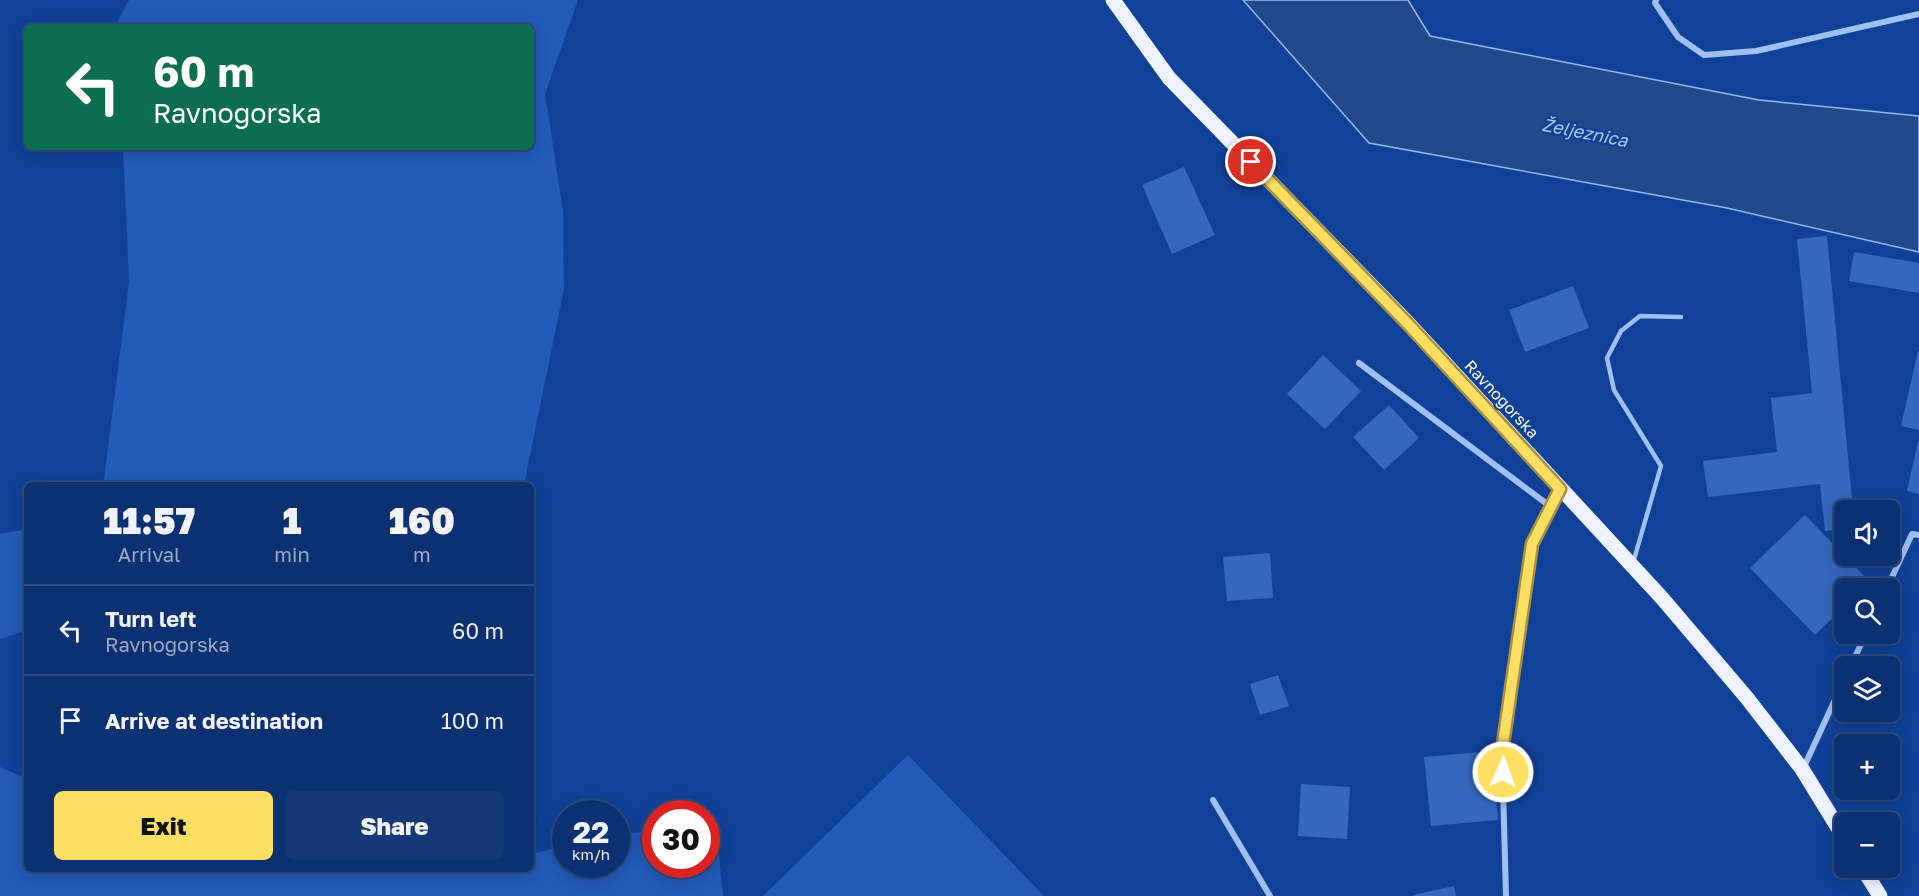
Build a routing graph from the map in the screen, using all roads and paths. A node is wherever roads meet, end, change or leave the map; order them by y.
1 (1113, 0) edge
2 (1656, 0) edge
3 (1919, 14) edge
4 (1681, 317) dead end
5 (1359, 363) dead end
6 (1560, 489) junction
7 (1551, 507) junction
8 (1919, 535) edge
9 (1632, 566) junction
10 (1892, 578) edge
11 (1834, 701) edge
12 (1802, 769) junction
13 (1213, 800) dead end
14 (1834, 821) edge
15 (1869, 878) edge
16 (1270, 896) edge
17 (1506, 896) edge
18 (1880, 896) edge

1 - 6 main road, Ravnogorska
2 - 3 street
4 - 9 lane
5 - 7 street
6 - 7 street
6 - 9 main road, Ravnogorska
7 - 17 street
8 - 10 street
9 - 12 main road, Ravnogorska
11 - 12 street
12 - 14 main road, Ravnogorska
13 - 16 street
15 - 18 main road

